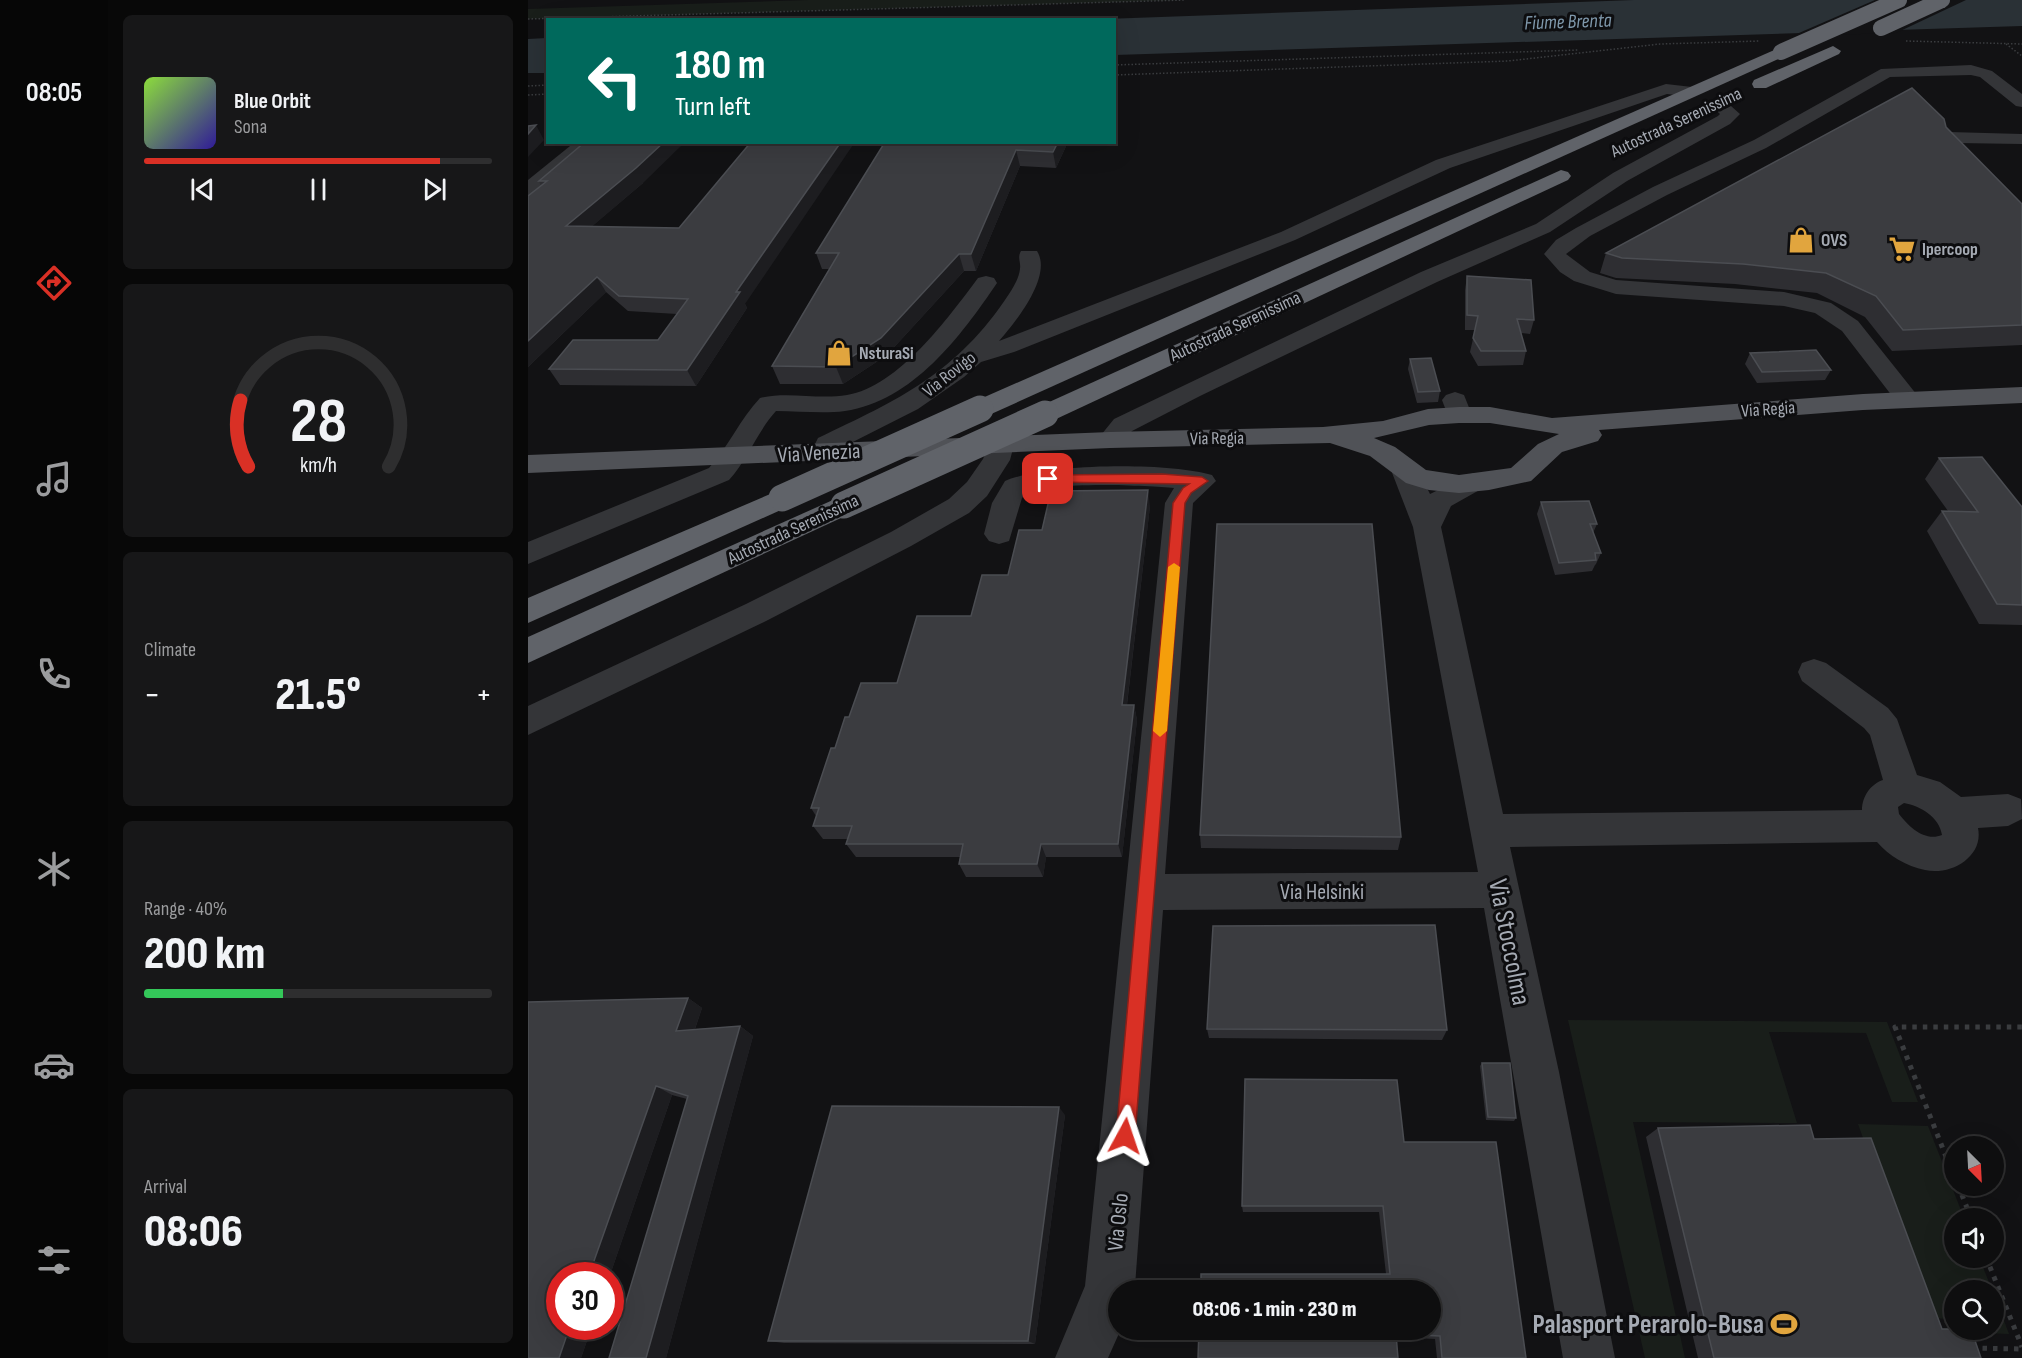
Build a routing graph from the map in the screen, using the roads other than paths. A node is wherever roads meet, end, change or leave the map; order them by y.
1 (1899, 0) edge
2 (1941, 0) edge
3 (1865, 36) dead end
4 (1838, 48) dead end
5 (1692, 93) junction
6 (2022, 102) edge
7 (1717, 104) junction
8 (1690, 116) dead end
9 (2022, 139) edge
10 (585, 144) edge
11 (1580, 166) dead end
12 (528, 190) edge
13 (2022, 222) edge
14 (1029, 256) dead end
15 (986, 283) dead end
16 (974, 356) junction
17 (2022, 395) edge
18 (1908, 400) junction
19 (2022, 406) edge
20 (1515, 420) junction
21 (1410, 422) junction
22 (1323, 435) junction
23 (1110, 440) junction
24 (1001, 445) junction
25 (824, 452) junction
26 (1542, 455) junction
27 (735, 456) junction
28 (1398, 463) junction
29 (528, 464) edge
30 (1473, 482) junction
31 (1427, 527) junction
32 (999, 534) dead end
33 (528, 554) edge
34 (528, 611) edge
35 (528, 651) edge
36 (1814, 672) dead end
37 (528, 721) edge
38 (1904, 788) junction
39 (2008, 810) dead end
40 (1954, 814) junction
41 (1885, 826) junction
42 (1489, 831) junction
43 (1498, 890) junction
44 (1147, 892) junction
45 (1081, 1358) edge
46 (1589, 1358) edge

1 - 5 highway, Autostrada Serenissima, bridge
2 - 3 highway, bridge
4 - 7 highway, Autostrada Serenissima
5 - 16 street
5 - 34 highway, Autostrada Serenissima, bridge
6 - 18 street
7 - 8 highway, Autostrada Serenissima
7 - 23 street
9 - 13 street
10 - 12 street
11 - 35 highway, Autostrada Serenissima, bridge
14 - 16 street, Via Rovigo
15 - 27 street
16 - 25 street, Via Rovigo
17 - 18 main road, Via Regia
18 - 20 main road, Via Regia
19 - 26 main road, Via Regia
20 - 21 main road, Via Regia
20 - 26 main road
21 - 22 main road, Via Regia
21 - 28 main road
22 - 23 main road, Via Regia
22 - 28 main road, Via Regia
23 - 24 main road, Via Venezia
24 - 25 main road, Via Venezia
24 - 37 street
25 - 27 main road, Via Venezia
26 - 30 main road, Via Regia
27 - 29 main road, Via Venezia
27 - 33 street
28 - 30 main road, Via Regia
28 - 31 street, Via Stoccolma
30 - 31 street
31 - 42 street, Via Stoccolma
32 - 44 street, Via Oslo
36 - 38 street
38 - 40 street
38 - 41 street
39 - 40 street
40 - 41 street
41 - 42 street
42 - 43 street, Via Stoccolma
43 - 44 street, Via Helsinki
43 - 46 street, Via Stoccolma
44 - 45 street, Via Oslo

